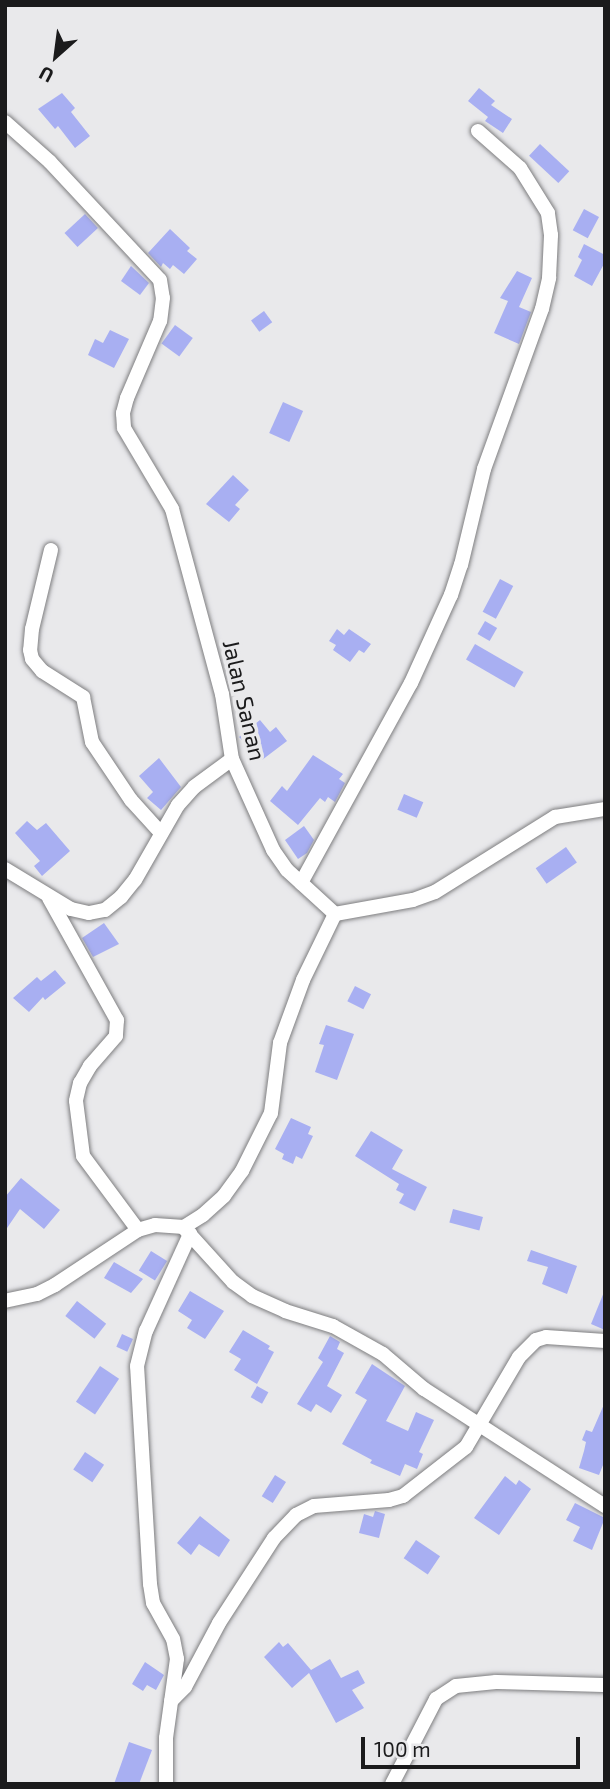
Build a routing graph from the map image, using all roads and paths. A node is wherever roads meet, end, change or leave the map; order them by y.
1 (5, 122) edge
2 (478, 131) dead end
3 (51, 550) dead end
4 (232, 759) junction
5 (605, 808) edge
6 (160, 832) junction
7 (5, 869) edge
8 (300, 883) junction
9 (49, 898) junction
10 (335, 914) junction
11 (138, 1230) junction
12 (187, 1230) junction
13 (5, 1301) edge
14 (605, 1341) edge
15 (478, 1424) junction
16 (605, 1506) edge
17 (605, 1685) edge
18 (171, 1701) junction
19 (166, 1784) edge
20 (392, 1784) edge

1 - 4 street, Jalan Sanan
2 - 8 street
3 - 6 street
4 - 6 street
4 - 8 street, Jalan Sanan
5 - 10 street
6 - 9 street
7 - 9 street
8 - 10 street, Jalan Sanan
9 - 11 street
10 - 12 street
11 - 12 street
11 - 13 street
12 - 15 street
12 - 18 street
14 - 15 street
15 - 16 street
15 - 18 street
17 - 20 street
18 - 19 street

